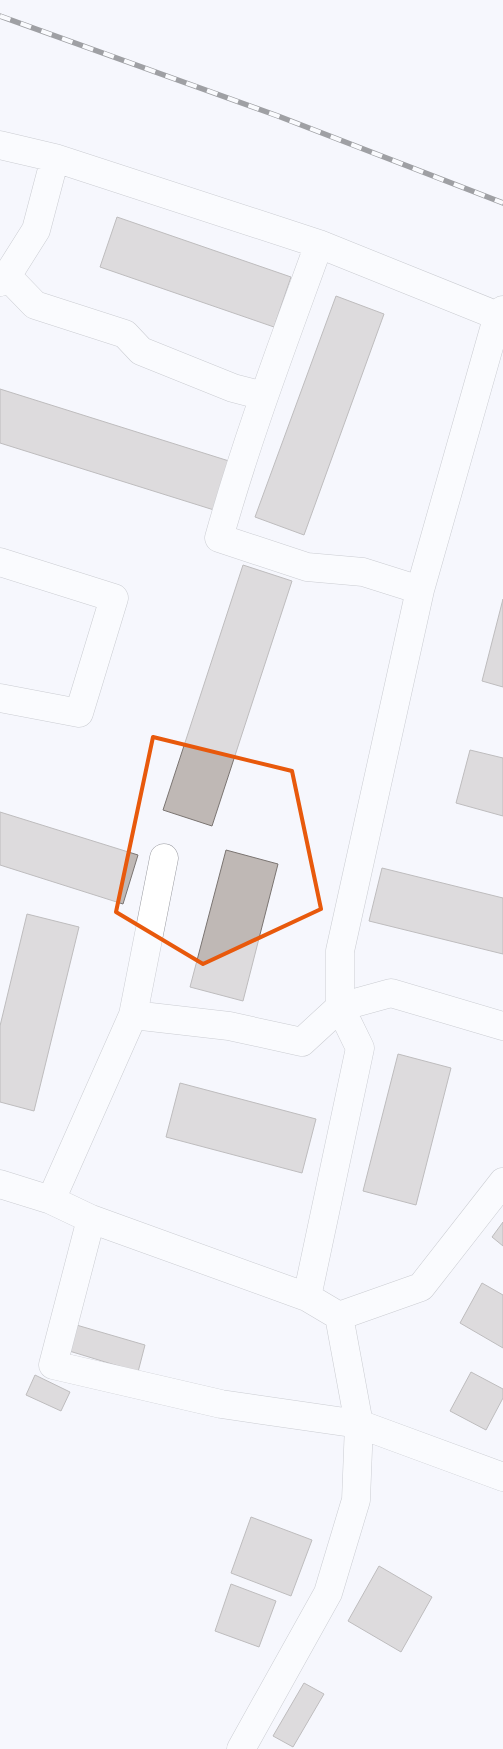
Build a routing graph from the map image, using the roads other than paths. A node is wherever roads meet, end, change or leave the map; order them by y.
1 (0, 145) edge
2 (55, 158) junction
3 (319, 244) junction
4 (2, 278) edge
5 (501, 314) edge
6 (264, 396) junction
7 (0, 562) edge
8 (420, 590) junction
9 (0, 698) edge
10 (164, 858) dead end
11 (340, 1007) junction
12 (133, 1015) junction
13 (503, 1026) edge
14 (503, 1182) edge
15 (0, 1184) edge
16 (51, 1200) junction
17 (91, 1219) junction
18 (307, 1297) junction
19 (339, 1316) junction
20 (359, 1424) junction
21 (503, 1477) edge
22 (241, 1749) edge

1 - 2 street
2 - 3 street
2 - 4 street
3 - 5 street
3 - 6 street
4 - 6 street
5 - 8 street
6 - 8 street
7 - 9 street
8 - 11 street
10 - 12 street
11 - 12 street
11 - 13 street
11 - 18 street
12 - 16 street
14 - 19 street
15 - 16 street
16 - 17 street
17 - 18 street
17 - 20 street
18 - 19 street
19 - 20 street
20 - 21 street
20 - 22 street

